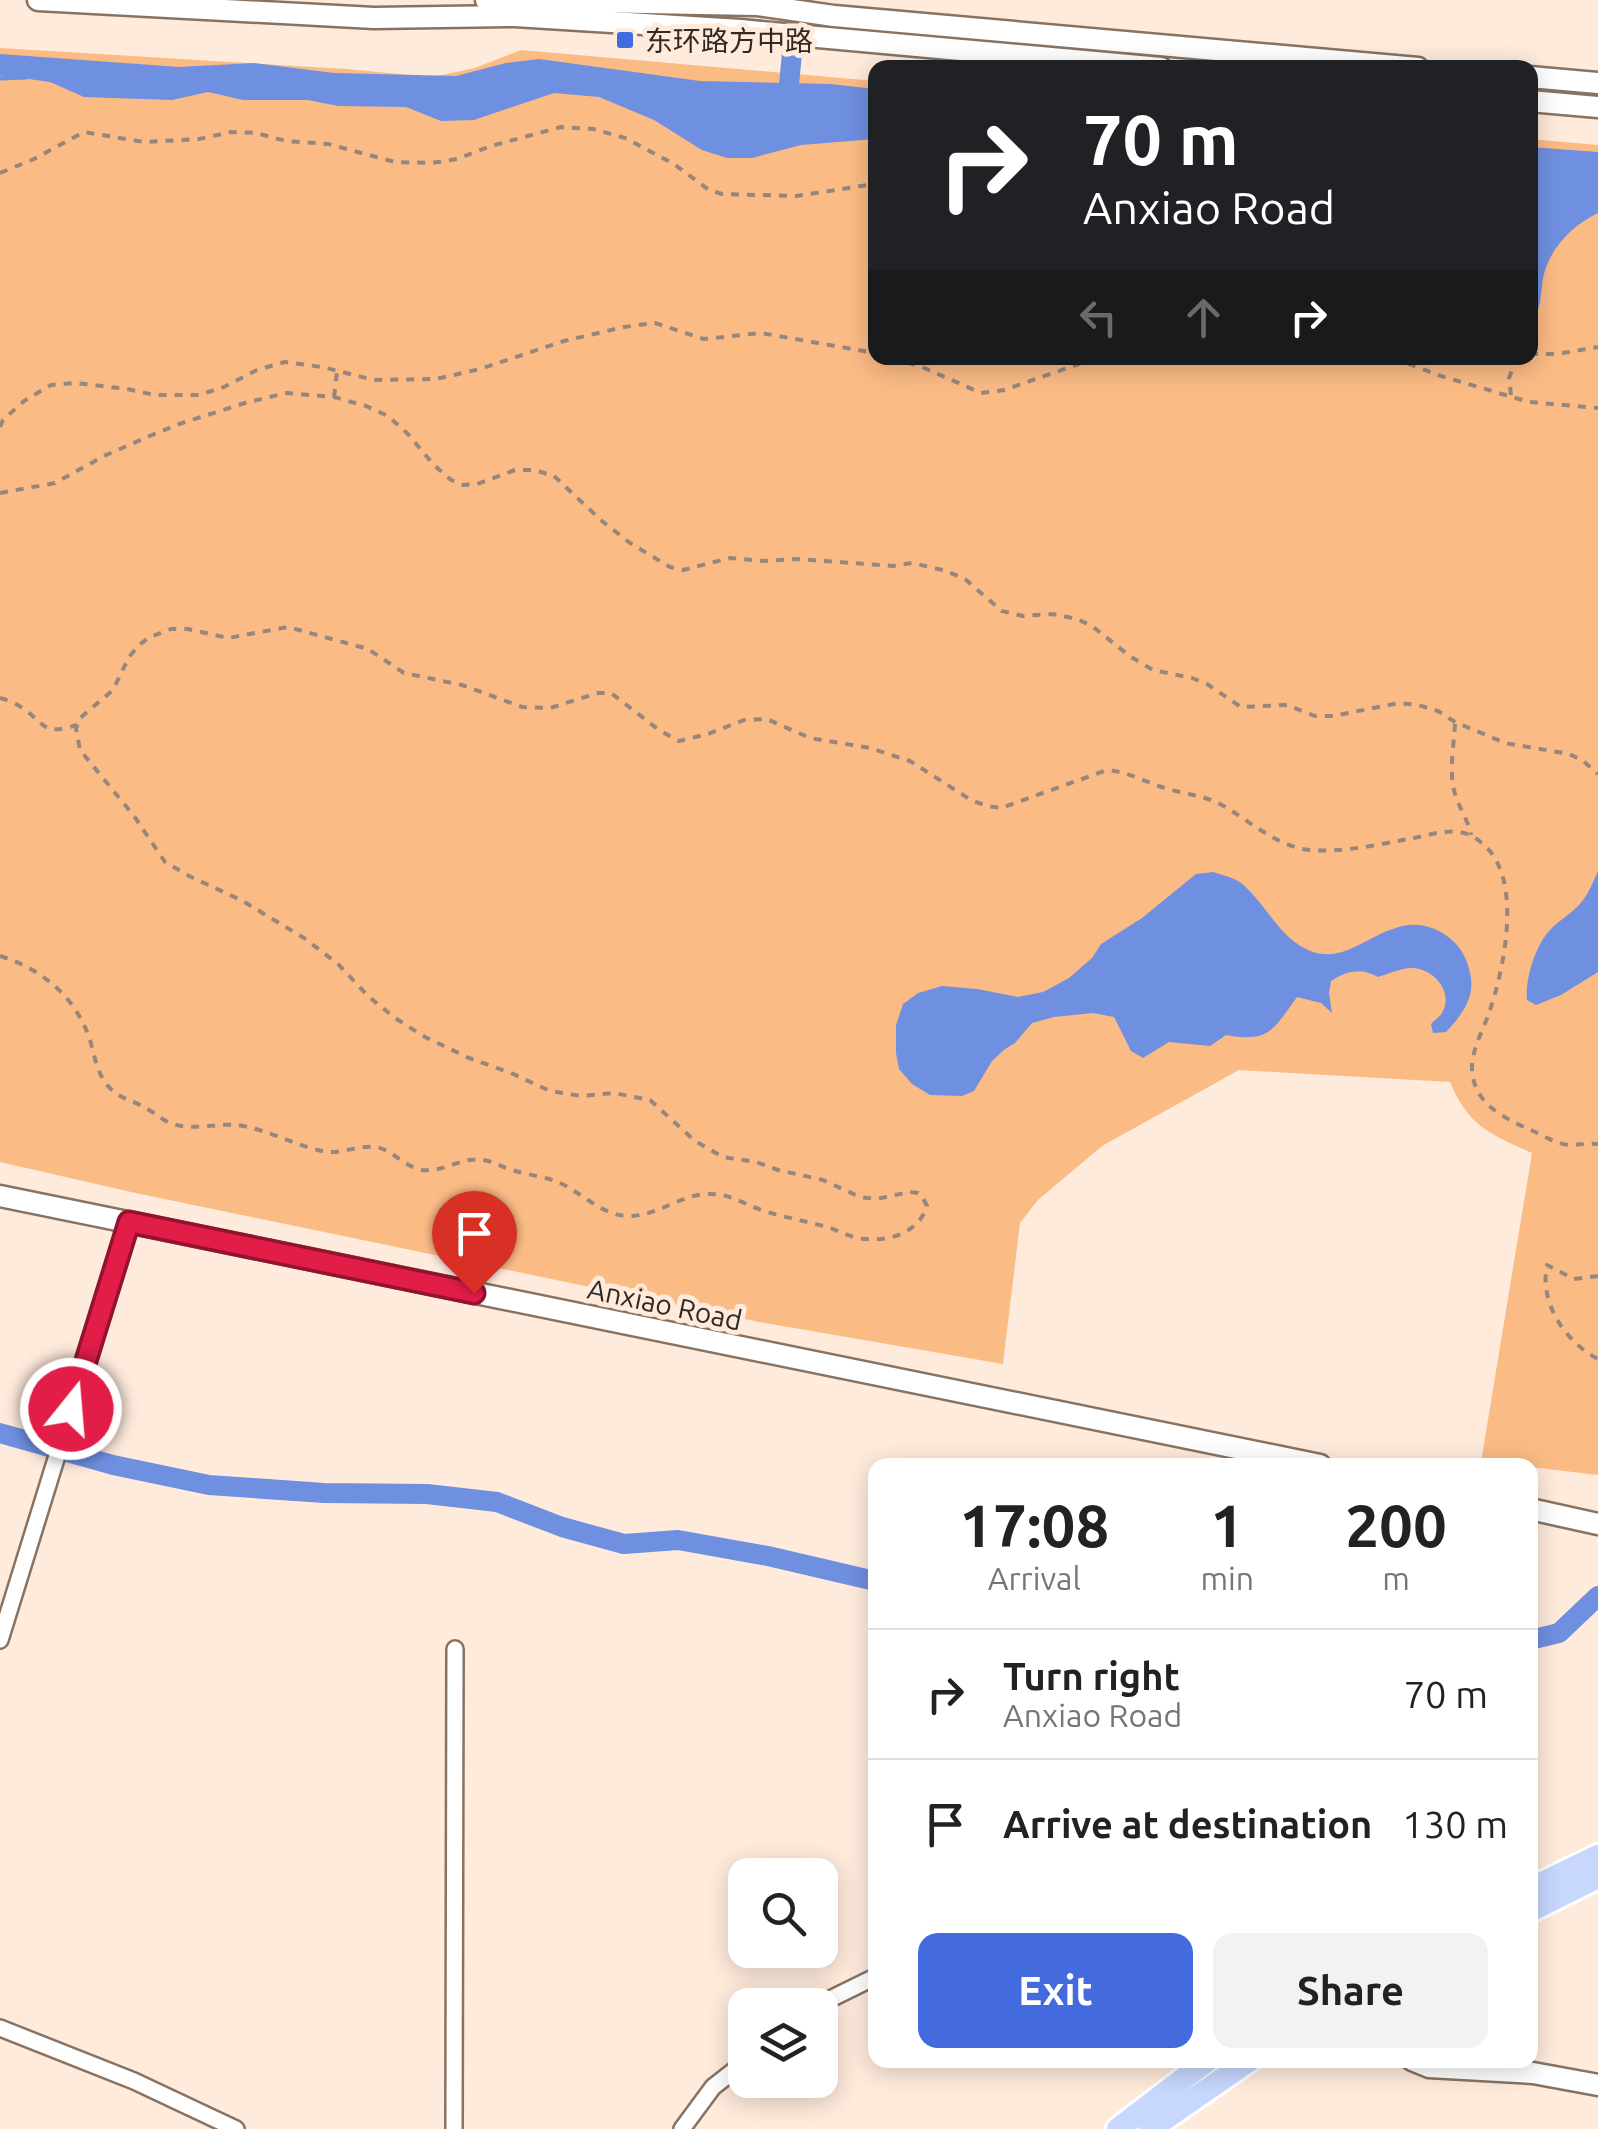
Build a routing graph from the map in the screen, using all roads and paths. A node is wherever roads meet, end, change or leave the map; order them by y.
1 (38, 0) edge
2 (486, 0) edge
3 (1074, 60) edge
4 (1328, 60) edge
5 (1538, 78) edge
6 (1598, 83) edge
7 (1538, 102) edge
8 (1598, 107) edge
9 (0, 173) edge
10 (868, 185) edge
11 (1598, 347) edge
12 (868, 351) edge
13 (1538, 354) edge
14 (915, 365) edge
15 (1076, 365) edge
16 (1412, 365) edge
17 (1514, 365) edge
18 (337, 371) junction
19 (1511, 395) junction
20 (334, 397) junction
21 (1598, 408) edge
22 (0, 410) edge
23 (6, 418) junction
24 (0, 427) edge
25 (0, 493) edge
26 (0, 698) edge
27 (1455, 722) junction
28 (77, 724) junction
29 (1598, 774) edge
30 (1472, 836) junction
31 (0, 956) edge
32 (1598, 1144) edge
33 (0, 1196) edge
34 (129, 1222) junction
35 (1598, 1276) edge
36 (1598, 1359) edge
37 (1286, 1458) edge
38 (1538, 1511) edge
39 (1598, 1524) edge
40 (0, 1640) edge
41 (455, 1649) dead end
42 (1598, 1856) edge
43 (1598, 1877) edge
44 (1538, 1885) edge
45 (1538, 1907) edge
46 (868, 1980) edge
47 (838, 1995) edge
48 (0, 2028) edge
49 (1198, 2068) edge
50 (1238, 2068) edge
51 (1446, 2068) edge
52 (728, 2075) edge
53 (1598, 2085) edge
54 (236, 2129) edge
55 (454, 2129) edge
56 (682, 2129) edge
57 (1118, 2129) edge
58 (1150, 2129) edge

1 - 3 main road
2 - 4 main road
5 - 6 main road
7 - 8 main road
9 - 10 path
11 - 13 path
12 - 18 path
14 - 15 path
16 - 19 path
17 - 19 path
18 - 20 path
18 - 23 path
19 - 21 path
20 - 25 path
20 - 27 path
22 - 23 path
23 - 24 path
26 - 28 path
27 - 29 path
27 - 30 path
28 - 30 path
28 - 31 path
30 - 32 path
33 - 34 main road, Anxiao Road
34 - 37 main road, Anxiao Road
34 - 40 street
35 - 36 path
38 - 39 main road
41 - 55 street
42 - 44 main road
43 - 45 main road
46 - 47 street
48 - 54 street
49 - 57 main road
50 - 58 main road
51 - 53 main road
52 - 56 street

